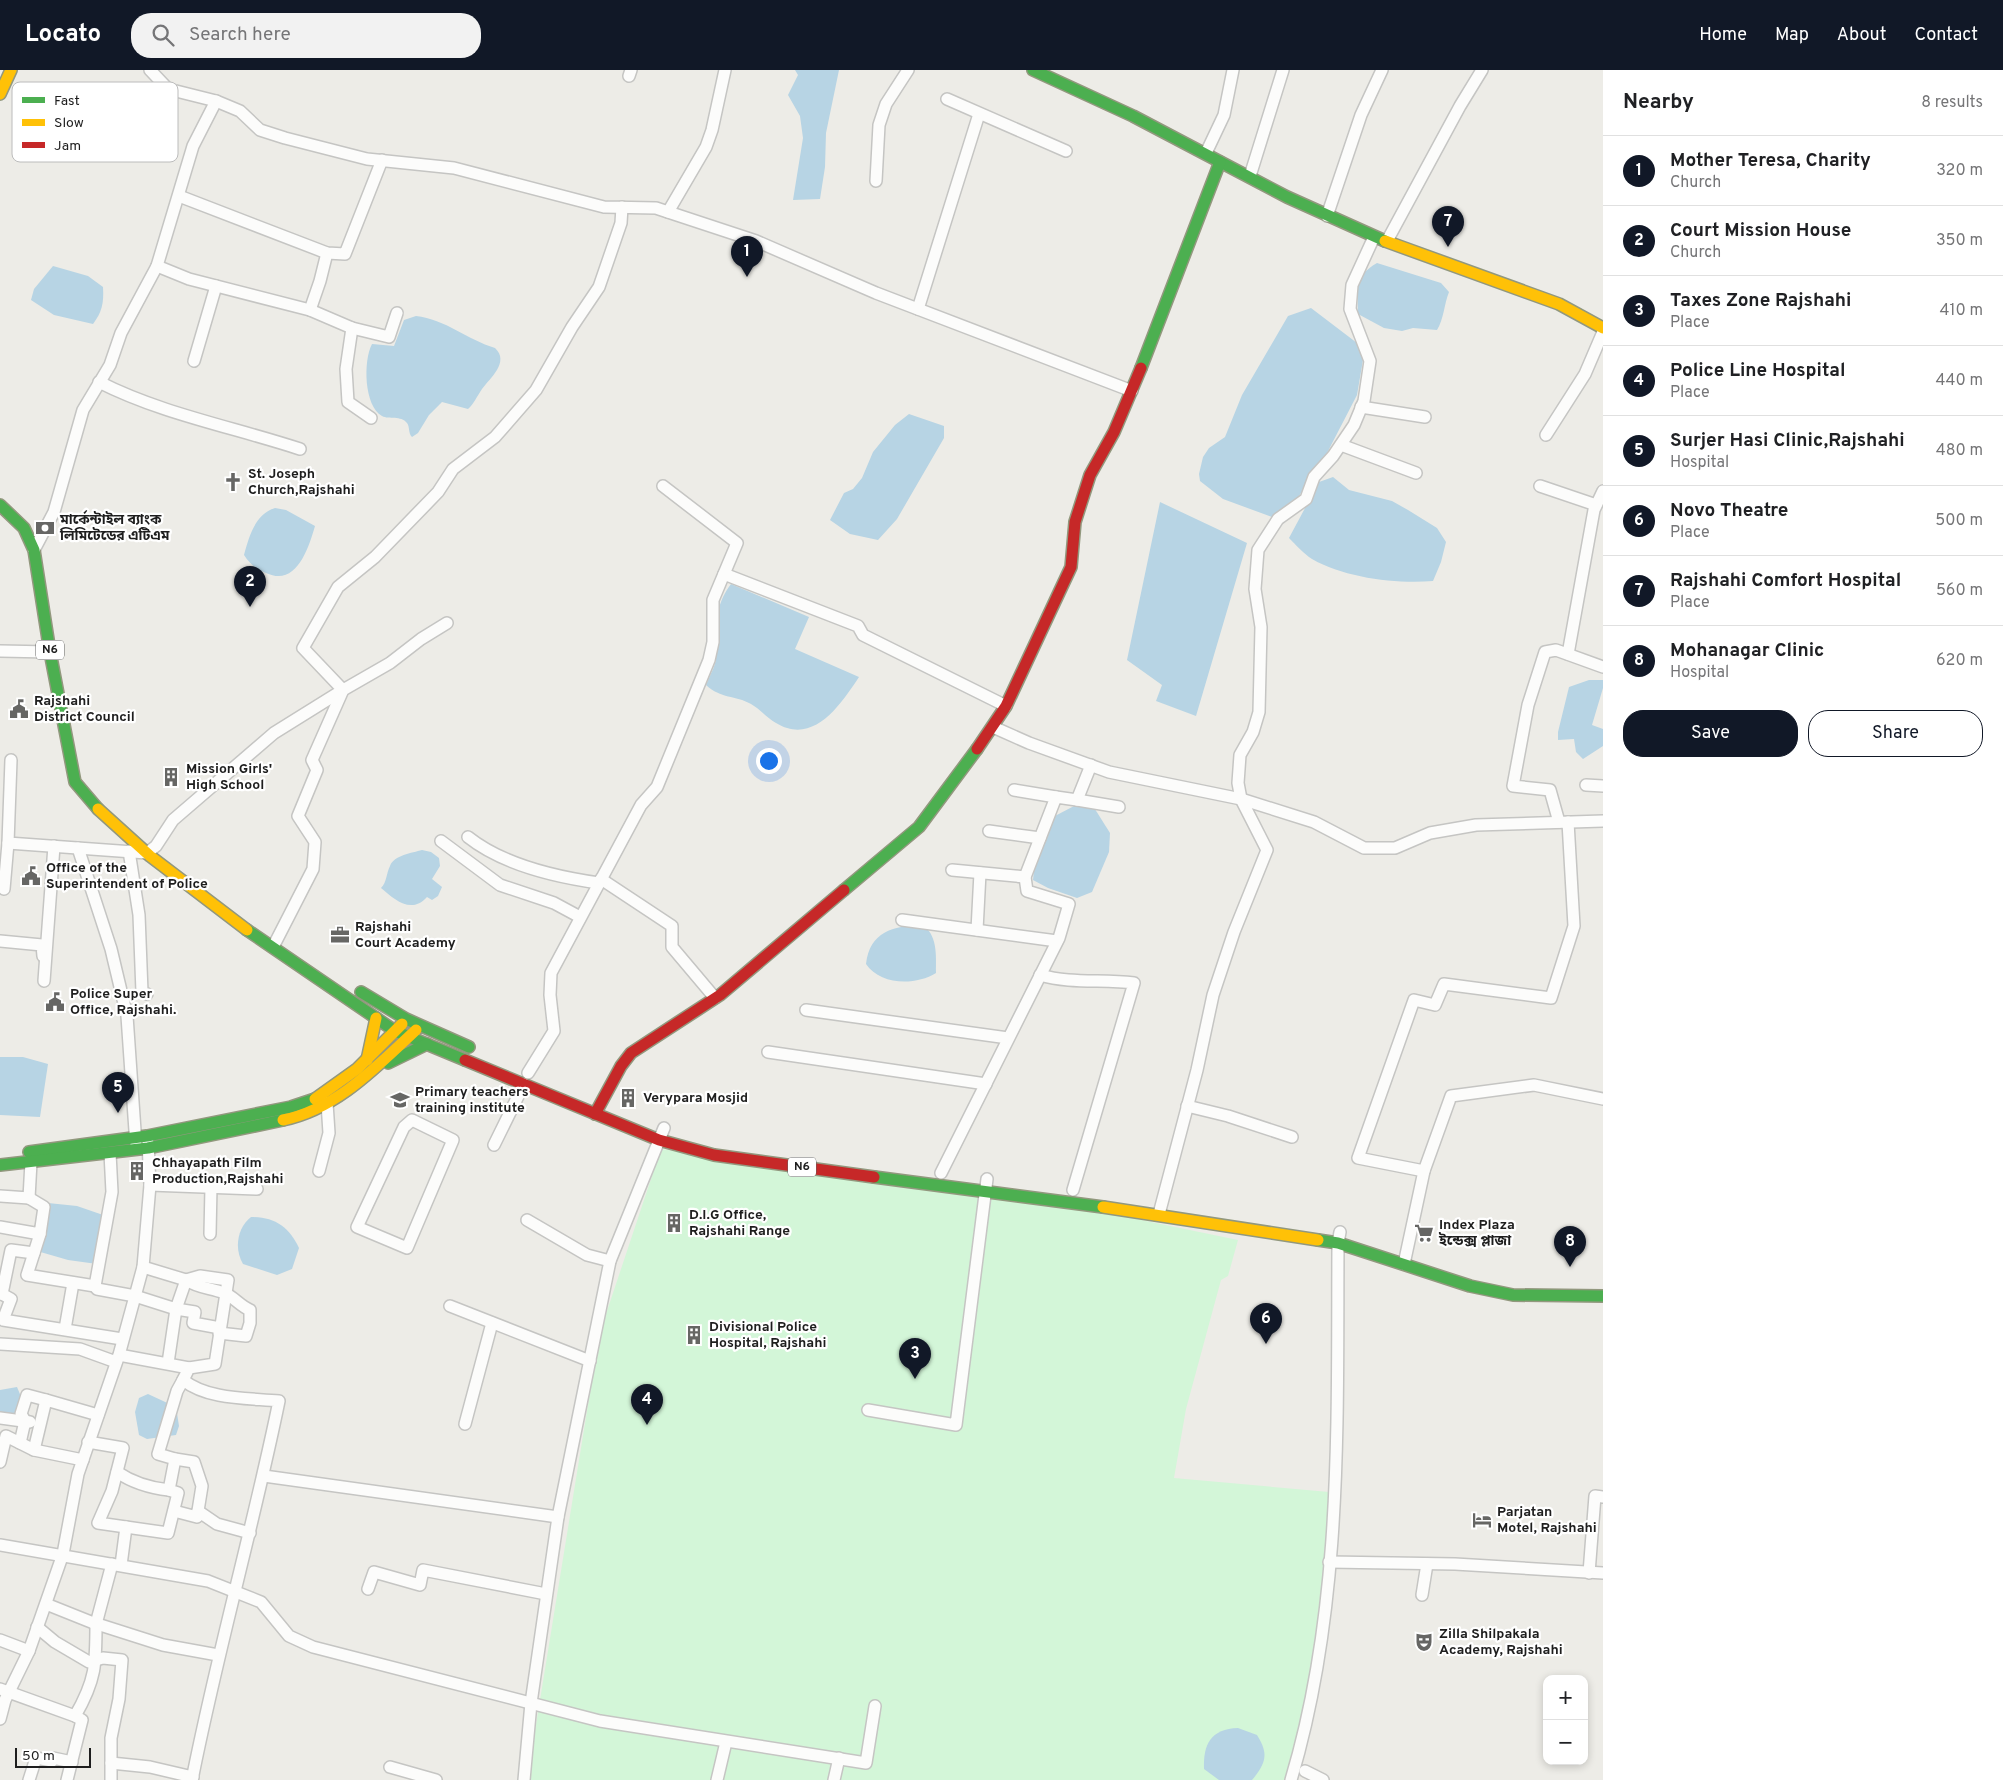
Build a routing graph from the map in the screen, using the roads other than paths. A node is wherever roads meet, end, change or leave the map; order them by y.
1 (11, 70) edge
2 (150, 70) edge
3 (725, 70) edge
4 (908, 70) edge
5 (1033, 70) edge
6 (1233, 70) edge
7 (1283, 70) edge
8 (1382, 70) edge
9 (1482, 70) edge
10 (161, 82) edge
11 (178, 92) edge
12 (0, 94) edge
13 (947, 99) dead end
14 (216, 101) junction
15 (979, 114) junction
16 (1066, 151) dead end
17 (1206, 153) junction
18 (382, 160) junction
19 (1220, 162) junction
20 (1250, 176) junction
21 (876, 181) dead end
22 (179, 196) junction
23 (622, 207) junction
24 (668, 212) junction
25 (1328, 216) junction
26 (1374, 237) junction
27 (1387, 241) junction
28 (327, 253) junction
29 (158, 266) junction
30 (216, 286) junction
31 (918, 309) junction
32 (310, 310) junction
33 (397, 313) dead end
34 (1602, 327) edge
35 (352, 328) junction
36 (194, 361) dead end
37 (99, 382) junction
38 (1132, 391) junction
39 (1361, 407) junction
40 (1425, 417) dead end
41 (371, 418) dead end
42 (1546, 435) dead end
43 (1341, 444) junction
44 (300, 449) dead end
45 (1416, 473) dead end
46 (664, 486) dead end
47 (1540, 486) dead end
48 (1603, 491) edge
49 (0, 505) edge
50 (1596, 505) junction
51 (34, 550) junction
52 (724, 574) junction
53 (447, 623) dead end
54 (0, 651) edge
55 (50, 652) junction
56 (1568, 654) junction
57 (1603, 667) edge
58 (343, 690) junction
59 (1006, 706) junction
60 (994, 727) junction
61 (11, 760) dead end
62 (1091, 765) junction
63 (1586, 785) dead end
64 (1603, 786) edge
65 (1014, 790) dead end
66 (1056, 797) junction
67 (1241, 799) junction
68 (1077, 800) junction
69 (1119, 807) dead end
70 (1603, 821) edge
71 (1564, 822) junction
72 (989, 831) dead end
73 (468, 837) dead end
74 (1040, 838) junction
75 (441, 841) dead end
76 (8, 843) junction
77 (54, 846) junction
78 (78, 848) junction
79 (152, 850) junction
80 (129, 852) junction
81 (952, 870) dead end
82 (980, 873) junction
83 (1025, 877) junction
84 (600, 881) junction
85 (4, 888) dead end
86 (580, 917) junction
87 (902, 920) dead end
88 (977, 930) junction
89 (0, 941) edge
90 (1057, 941) junction
91 (276, 943) junction
92 (1040, 975) junction
93 (147, 994) dead end
94 (715, 998) junction
95 (806, 1010) dead end
96 (376, 1018) junction
97 (406, 1019) junction
98 (420, 1026) junction
99 (395, 1031) junction
100 (409, 1036) junction
101 (1008, 1038) junction
102 (427, 1044) junction
103 (768, 1052) dead end
104 (483, 1053) dead end
105 (366, 1060) junction
106 (373, 1070) junction
107 (527, 1076) junction
108 (986, 1084) junction
109 (1603, 1099) edge
110 (328, 1103) junction
111 (1187, 1106) junction
112 (594, 1114) junction
113 (412, 1120) joint
114 (668, 1129) joint
115 (1292, 1137) dead end
116 (659, 1140) junction
117 (142, 1143) junction
118 (494, 1145) dead end
119 (110, 1153) junction
120 (0, 1155) edge
121 (31, 1162) junction
122 (0, 1166) edge
123 (319, 1171) dead end
124 (1424, 1171) junction
125 (946, 1174) joint
126 (987, 1179) dead end
127 (150, 1185) junction
128 (211, 1187) junction
129 (257, 1189) dead end
130 (1073, 1191) dead end
131 (986, 1193) junction
132 (0, 1196) edge
133 (29, 1198) junction
134 (1160, 1206) junction
135 (527, 1220) dead end
136 (1279, 1222) dead end
137 (0, 1227) edge
138 (40, 1234) junction
139 (210, 1234) dead end
140 (1339, 1238) junction
141 (1369, 1240) dead end
142 (6, 1249) edge
143 (34, 1253) junction
144 (610, 1261) junction
145 (1404, 1264) junction
146 (144, 1267) junction
147 (186, 1280) junction
148 (74, 1282) junction
149 (1531, 1283) dead end
150 (95, 1286) junction
151 (1603, 1286) edge
152 (226, 1293) junction
153 (1, 1294) edge
154 (135, 1296) junction
155 (1603, 1296) edge
156 (450, 1306) dead end
157 (176, 1309) junction
158 (2, 1316) edge
159 (492, 1323) junction
160 (65, 1329) junction
161 (220, 1330) junction
162 (122, 1339) junction
163 (0, 1344) edge
164 (117, 1358) junction
165 (590, 1361) junction
166 (168, 1363) junction
167 (189, 1368) junction
168 (183, 1380) junction
169 (46, 1400) junction
170 (868, 1410) dead end
171 (98, 1415) junction
172 (0, 1418) edge
173 (25, 1421) junction
174 (465, 1424) dead end
175 (40, 1425) junction
176 (3, 1435) edge
177 (88, 1442) junction
178 (20, 1443) junction
179 (34, 1450) junction
180 (175, 1459) junction
181 (83, 1460) junction
182 (0, 1462) edge
183 (117, 1472) junction
184 (264, 1476) junction
185 (169, 1490) junction
186 (1603, 1497) edge
187 (174, 1511) junction
188 (198, 1511) junction
189 (558, 1517) junction
190 (126, 1527) junction
191 (250, 1533) junction
192 (0, 1545) edge
193 (63, 1554) junction
194 (1329, 1562) junction
195 (1427, 1564) junction
196 (116, 1565) junction
197 (1589, 1573) junction
198 (1603, 1573) edge
199 (368, 1589) dead end
200 (236, 1590) junction
201 (546, 1594) junction
202 (1422, 1595) dead end
203 (46, 1604) junction
204 (95, 1623) junction
205 (37, 1628) junction
206 (0, 1640) edge
207 (29, 1651) junction
208 (218, 1655) junction
209 (96, 1660) junction
210 (4, 1690) edge
211 (531, 1703) junction
212 (875, 1706) dead end
213 (75, 1716) junction
214 (0, 1719) edge
215 (726, 1742) junction
216 (839, 1758) junction
217 (72, 1762) junction
218 (111, 1763) junction
219 (390, 1767) dead end
220 (1305, 1771) dead end
221 (192, 1779) edge
222 (29, 1780) edge
223 (67, 1780) edge
224 (111, 1780) edge
225 (436, 1780) edge
226 (524, 1780) edge
227 (717, 1780) edge
228 (834, 1780) edge
229 (1292, 1780) edge
230 (1323, 1780) edge

1 - 12 main road
2 - 10 street
3 - 24 street
4 - 21 street
5 - 17 main road
6 - 17 street
7 - 20 street
8 - 25 street
9 - 27 street
11 - 14 street
13 - 15 street
14 - 18 street
14 - 22 street
15 - 16 street
15 - 31 street
17 - 19 main road
18 - 23 street
18 - 28 street
19 - 20 main road
19 - 38 main road
20 - 25 main road
22 - 28 street
22 - 29 street
23 - 24 street
23 - 58 street
24 - 31 street
25 - 26 main road
26 - 27 main road
26 - 39 street
27 - 34 main road
28 - 32 street
29 - 30 street
29 - 37 street
30 - 32 street
30 - 36 street
31 - 38 street
32 - 35 street
33 - 35 street
34 - 42 street
35 - 41 street
37 - 44 street
37 - 51 street
38 - 59 main road
39 - 40 street
39 - 43 street
43 - 45 street
43 - 67 street
46 - 52 street
47 - 50 street
48 - 50 street
49 - 51 main road, N6
50 - 56 street
51 - 55 main road, N6
52 - 59 street
52 - 84 street
53 - 58 street
54 - 55 street
55 - 79 main road, N6
56 - 57 street
56 - 71 street
58 - 79 street
58 - 91 street
59 - 60 main road
60 - 62 street
60 - 94 main road
61 - 76 street
62 - 67 street
62 - 68 street
63 - 64 street
65 - 66 street
66 - 68 street
66 - 74 street
67 - 71 street
67 - 111 street
68 - 69 street
70 - 71 street
71 - 124 street
72 - 74 street
73 - 84 street
74 - 83 street
75 - 86 street
76 - 77 street
76 - 85 street
77 - 78 street
77 - 89 street
78 - 80 street
78 - 117 street
79 - 80 street
79 - 91 main road, N6
80 - 93 street
81 - 82 street
82 - 83 street
82 - 88 street
83 - 90 street
84 - 86 street
84 - 94 street
86 - 107 street
87 - 88 street
88 - 90 street
90 - 92 street
91 - 96 main road, N6
91 - 97 main road, N6
92 - 101 street
92 - 130 street
94 - 112 main road
95 - 101 street
96 - 99 main road, N6
96 - 105 main road
97 - 98 main road, N6
97 - 99 main road
98 - 100 main road
98 - 104 main road, N6
99 - 100 main road, N6
99 - 105 main road
100 - 102 main road, N6
100 - 106 main road
101 - 108 street
102 - 106 main road
102 - 107 main road, N6
103 - 108 street
105 - 117 main road
106 - 110 main road
107 - 112 main road, N6
107 - 118 street
108 - 125 street
109 - 124 street
110 - 117 main road
110 - 123 street
111 - 115 street
111 - 134 street
112 - 116 main road, N6
113 - 113 street
114 - 116 street
114 - 125 main road, N6
116 - 131 main road, N6
116 - 144 street
117 - 119 main road
117 - 120 main road
117 - 127 street
119 - 121 main road
119 - 150 street
121 - 122 main road
121 - 133 street
124 - 145 street
126 - 131 street
127 - 128 street
127 - 146 street
128 - 129 street
128 - 139 street
131 - 134 main road, N6
131 - 170 street
132 - 133 street
133 - 138 street
134 - 140 main road, N6
135 - 144 street
136 - 140 main road, N6
137 - 138 street
138 - 143 street
140 - 141 main road, N6
140 - 145 main road, N6
140 - 194 street
142 - 143 street
142 - 153 street
143 - 148 street
144 - 165 street
145 - 155 main road, N6
146 - 147 street
146 - 154 street
147 - 152 street
147 - 157 street
148 - 150 street
148 - 160 street
149 - 151 main road
150 - 154 street
152 - 161 street
152 - 161 street
153 - 158 street
154 - 157 street
154 - 162 street
156 - 159 street
157 - 161 street
157 - 166 street
158 - 160 street
159 - 165 street
159 - 174 street
160 - 162 street
161 - 167 street
162 - 164 street
163 - 164 street
164 - 166 street
164 - 171 street
165 - 189 street
166 - 167 street
167 - 168 street
168 - 180 street
168 - 184 street
169 - 171 street
169 - 173 street
169 - 175 street
171 - 177 street
172 - 173 street
173 - 175 street
173 - 178 street
175 - 179 street
176 - 178 street
176 - 182 street
177 - 181 street
177 - 183 street
178 - 179 street
179 - 181 street
180 - 185 street
180 - 188 street
181 - 193 street
183 - 185 street
183 - 190 street
184 - 189 street
184 - 191 street
185 - 187 street
186 - 197 street
187 - 188 street
187 - 190 street
188 - 191 street
189 - 201 street
190 - 196 street
191 - 200 street
192 - 193 street
193 - 196 street
193 - 203 street
194 - 195 street
194 - 229 street
195 - 197 street
195 - 202 street
196 - 200 street
196 - 204 street
197 - 198 street
199 - 201 street
200 - 208 street
200 - 211 street
201 - 211 street
203 - 204 street
203 - 205 street
204 - 208 street
204 - 209 street
205 - 207 street
205 - 209 street
206 - 207 street
207 - 210 street
208 - 221 street
209 - 213 street
209 - 218 street
210 - 213 street
210 - 214 street
211 - 215 street
211 - 226 street
212 - 216 street
213 - 217 street
215 - 216 street
215 - 227 street
216 - 228 street
217 - 222 street
217 - 223 street
218 - 221 street
218 - 224 street
219 - 225 street
220 - 230 street

